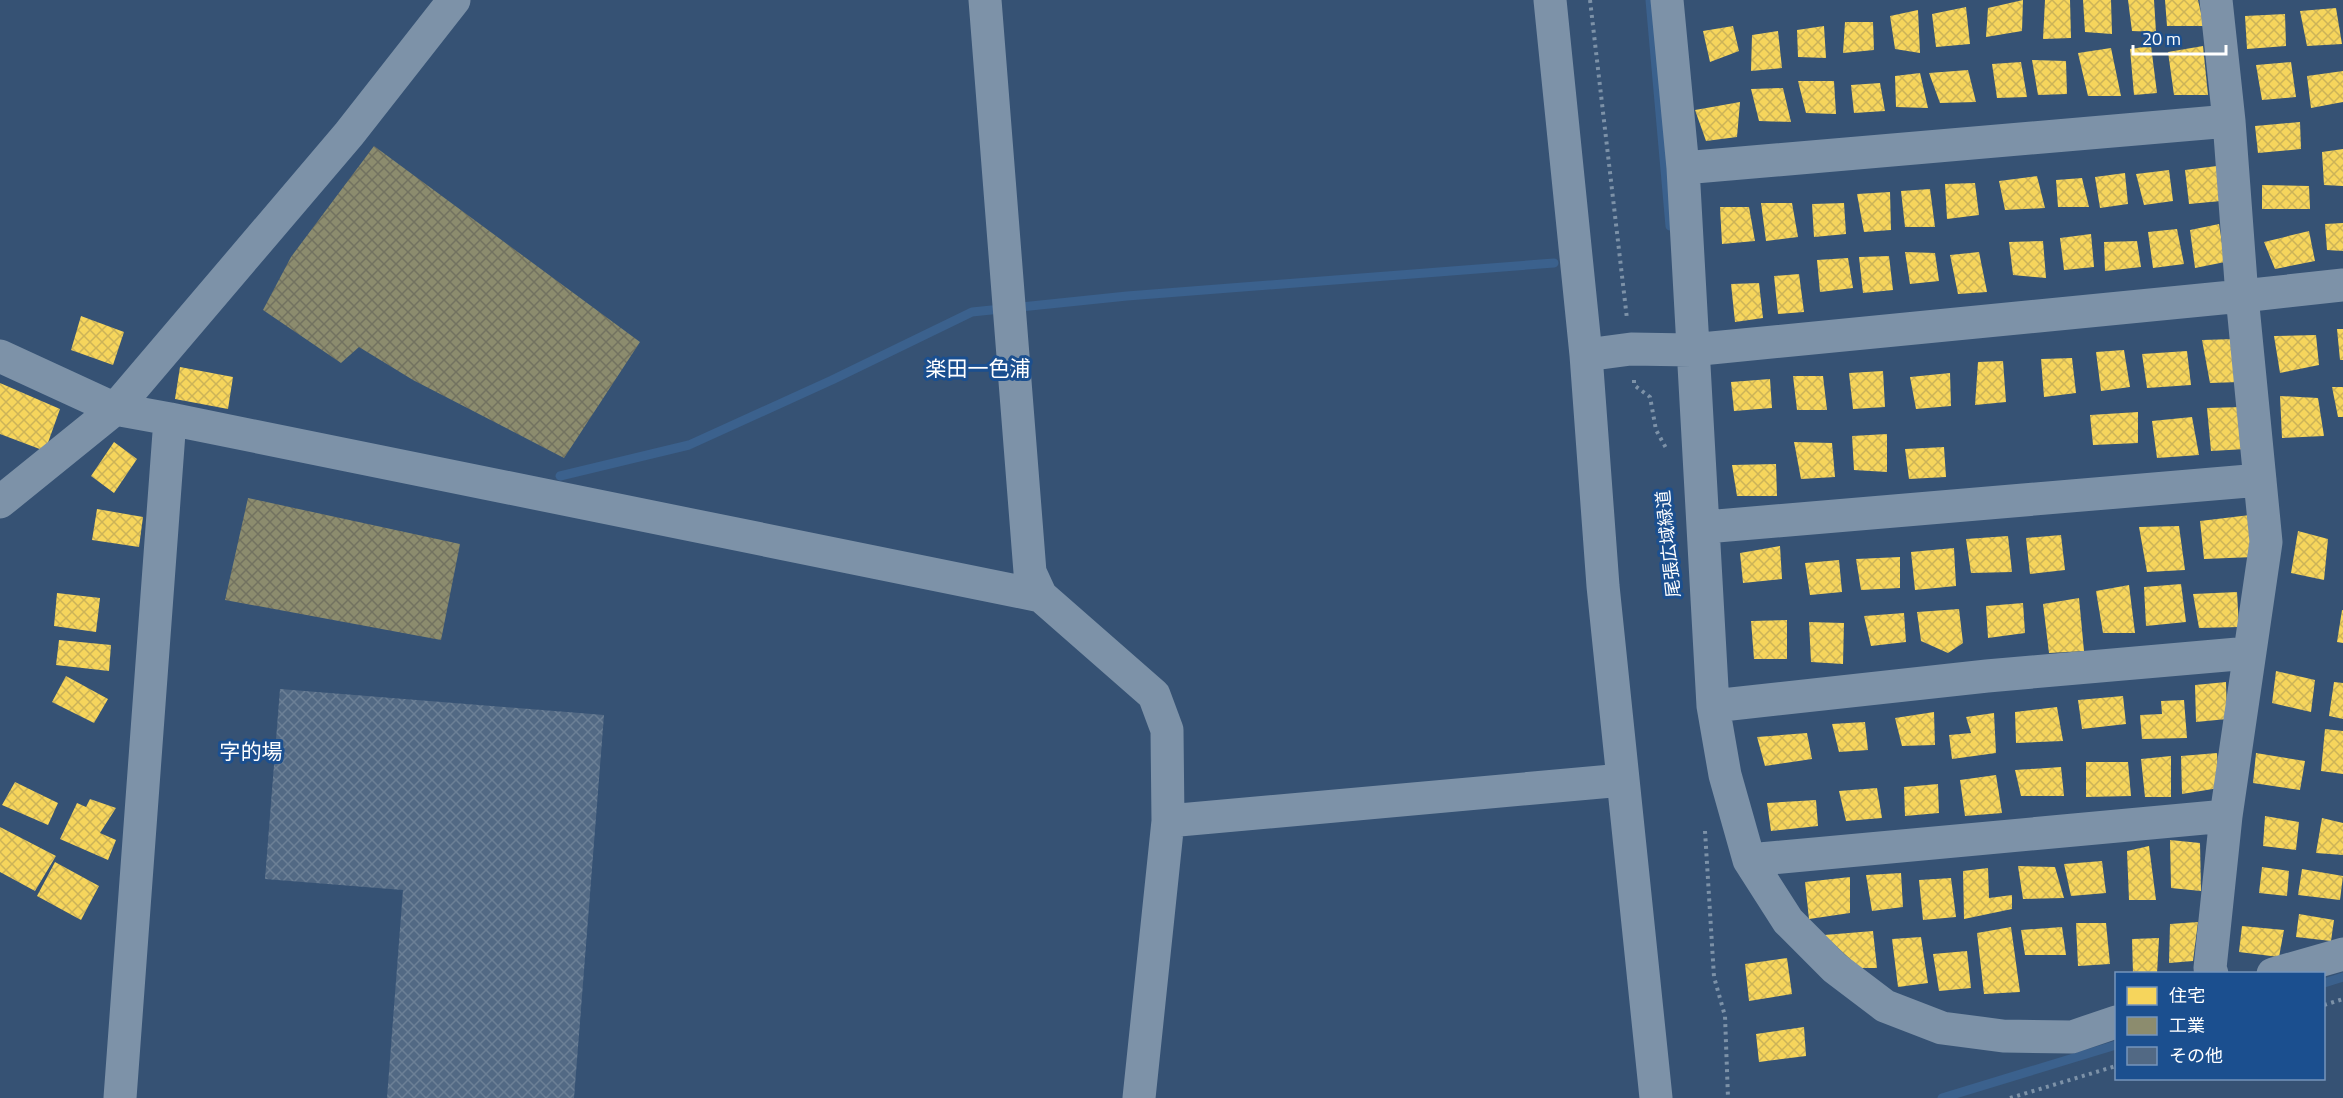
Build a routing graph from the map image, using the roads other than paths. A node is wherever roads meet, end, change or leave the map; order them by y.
1 (454, 0) edge
2 (985, 0) edge
3 (1550, 0) edge
4 (1666, 0) edge
5 (2216, 0) edge
6 (2229, 121) junction
7 (1683, 168) junction
8 (2343, 285) edge
9 (2242, 296) junction
10 (1691, 350) junction
11 (1586, 355) junction
12 (0, 356) edge
13 (115, 409) junction
14 (170, 419) junction
15 (2260, 480) junction
16 (0, 502) edge
17 (1705, 527) junction
18 (1041, 596) junction
19 (2249, 653) junction
20 (1713, 706) junction
21 (1623, 780) junction
22 (2226, 816) junction
23 (1168, 821) junction
24 (1749, 860) junction
25 (2343, 954) edge
26 (2211, 972) edge
27 (2280, 972) edge
28 (2115, 1022) edge
29 (120, 1098) edge
30 (1140, 1098) edge
31 (1656, 1098) edge

1 - 13 street
2 - 18 street
3 - 11 street
4 - 7 street
5 - 6 street
6 - 7 street
6 - 9 street
7 - 10 street
8 - 9 street
9 - 10 street
9 - 15 street
10 - 11 street
10 - 17 street
11 - 21 street
12 - 13 street
13 - 14 street
13 - 16 street
14 - 18 street
14 - 29 street
15 - 17 street
15 - 19 street
17 - 20 street
18 - 23 street
19 - 20 street
19 - 22 street
20 - 24 street
21 - 23 street
21 - 31 street
22 - 24 street
22 - 26 street
23 - 30 street
24 - 28 street
25 - 27 street

